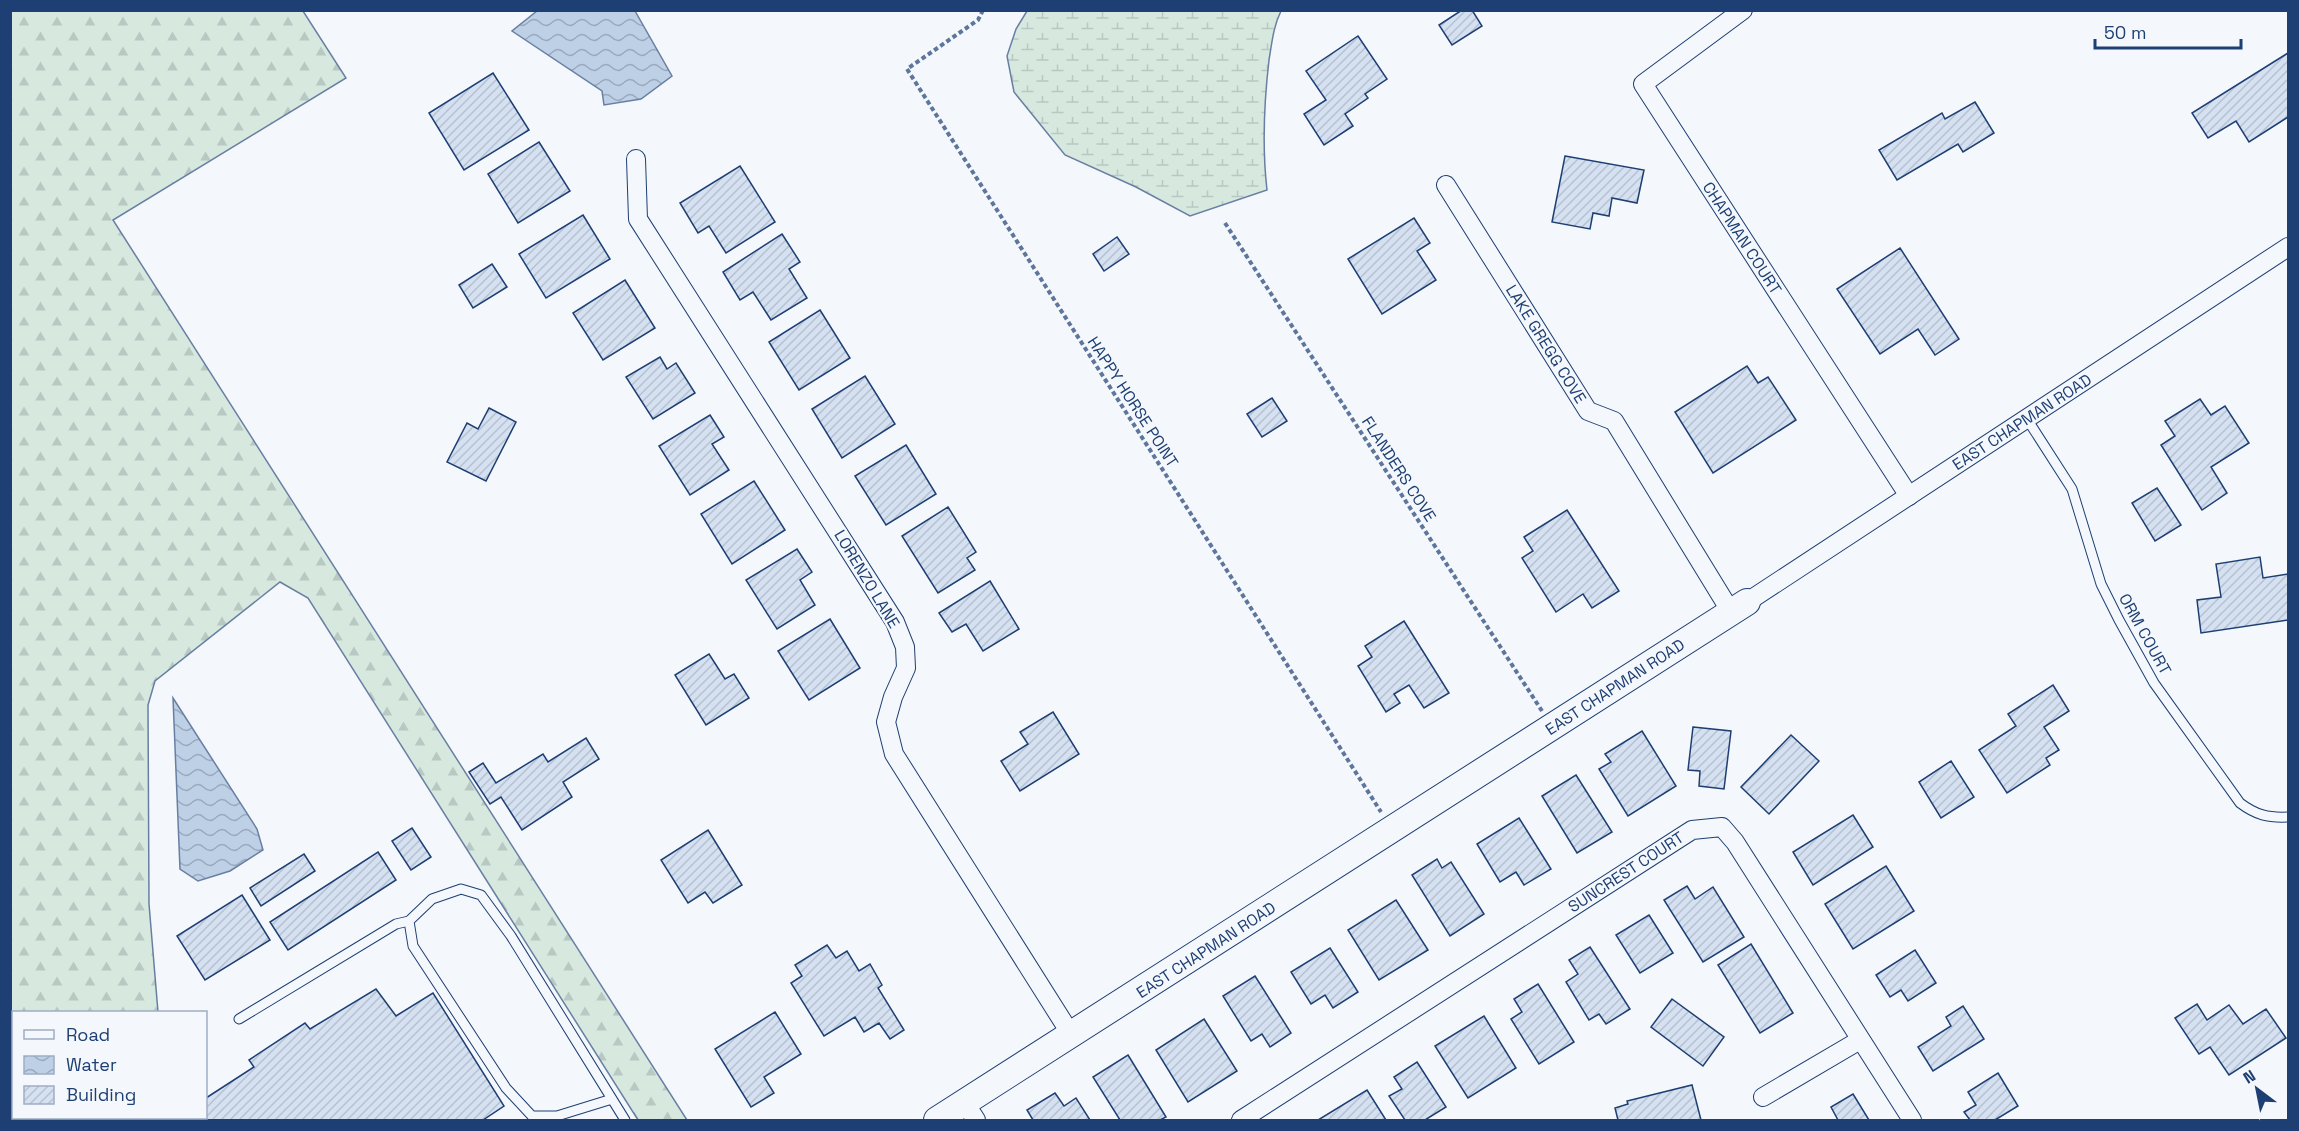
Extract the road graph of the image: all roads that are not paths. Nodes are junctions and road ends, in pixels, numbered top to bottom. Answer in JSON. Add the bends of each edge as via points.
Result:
{"nodes":[{"id":1,"x":1743,"y":10,"type":"edge"},
{"id":2,"x":636,"y":159,"type":"dead end"},
{"id":3,"x":1446,"y":185,"type":"dead end"},
{"id":4,"x":2289,"y":247,"type":"edge"},
{"id":5,"x":2027,"y":419,"type":"junction"},
{"id":6,"x":1909,"y":496,"type":"junction"},
{"id":7,"x":1739,"y":607,"type":"junction"},
{"id":8,"x":2289,"y":817,"type":"edge"},
{"id":9,"x":409,"y":921,"type":"junction"},
{"id":10,"x":239,"y":1019,"type":"dead end"},
{"id":11,"x":1072,"y":1035,"type":"junction"},
{"id":12,"x":1860,"y":1040,"type":"junction"},
{"id":13,"x":1763,"y":1097,"type":"dead end"},
{"id":14,"x":612,"y":1099,"type":"junction"},
{"id":15,"x":970,"y":1112,"type":"edge"},
{"id":16,"x":625,"y":1120,"type":"edge"},
{"id":17,"x":937,"y":1120,"type":"edge"},
{"id":18,"x":1241,"y":1120,"type":"edge"},
{"id":19,"x":1912,"y":1120,"type":"edge"}],
"edges":[{"from":1,"to":6,"type":"street","name":"CHAPMAN COURT","via":[[1643,84]]},
{"from":2,"to":11,"type":"street","name":"LORENZO LANE","via":[[638,219],[896,622],[905,647],[906,668],[886,722],[894,754]]},
{"from":3,"to":7,"type":"street","name":"LAKE GREGG COVE","via":[[1588,411],[1614,421]]},
{"from":4,"to":5,"type":"street","name":"EAST CHAPMAN ROAD"},
{"from":5,"to":6,"type":"street","name":"EAST CHAPMAN ROAD"},
{"from":5,"to":8,"type":"lane","name":"ORM COURT","via":[[2072,489],[2101,584],[2154,683],[2240,803],[2253,813],[2270,818]]},
{"from":6,"to":7,"type":"street","name":"EAST CHAPMAN ROAD"},
{"from":7,"to":11,"type":"street","name":"EAST CHAPMAN ROAD"},
{"from":9,"to":10,"type":"lane","via":[[396,924]]},
{"from":9,"to":14,"type":"lane","via":[[414,946],[506,1088],[532,1116],[557,1116]]},
{"from":9,"to":14,"type":"lane","via":[[432,899],[461,889],[481,895],[511,936]]},
{"from":11,"to":15,"type":"street","name":"EAST CHAPMAN ROAD"},
{"from":12,"to":13,"type":"street"},
{"from":12,"to":18,"type":"street","name":"SUNCREST COURT","via":[[1735,842],[1722,827],[1692,830]]},
{"from":12,"to":19,"type":"street","name":"SUNCREST COURT"},
{"from":14,"to":16,"type":"lane"},
{"from":15,"to":17,"type":"street","name":"EAST CHAPMAN ROAD"}]}
